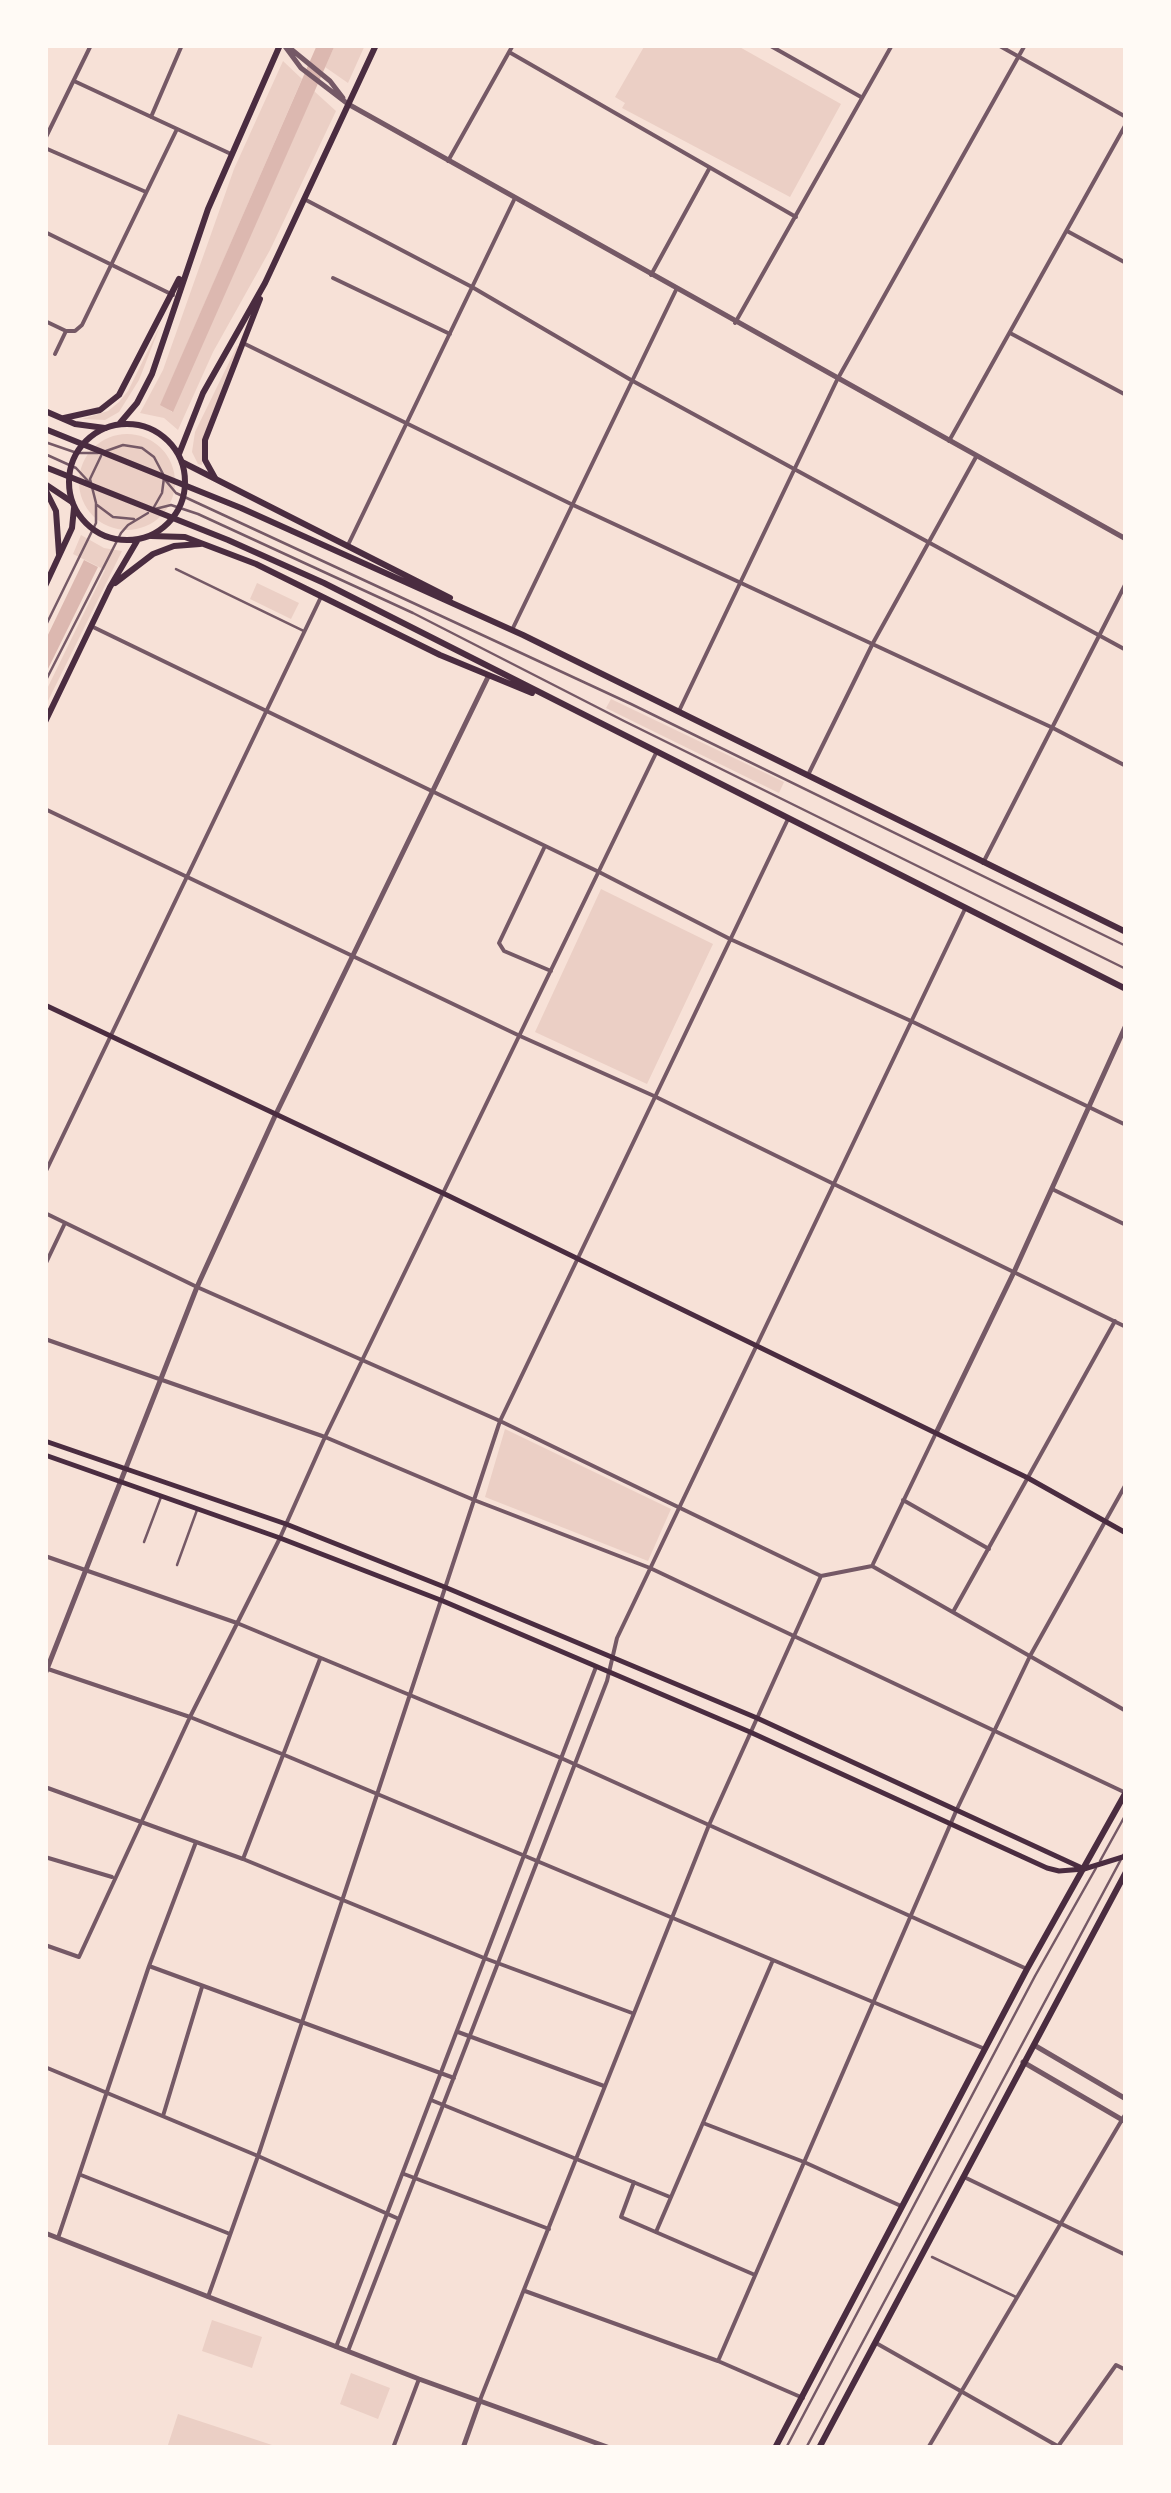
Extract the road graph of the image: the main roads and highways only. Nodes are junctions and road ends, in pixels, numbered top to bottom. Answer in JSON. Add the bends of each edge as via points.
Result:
{"nodes":[{"id":1,"x":283,"y":45,"type":"edge"},
{"id":2,"x":376,"y":45,"type":"edge"},
{"id":3,"x":265,"y":283,"type":"junction"},
{"id":4,"x":174,"y":296,"type":"junction"},
{"id":5,"x":45,"y":411,"type":"edge"},
{"id":6,"x":62,"y":418,"type":"junction"},
{"id":7,"x":120,"y":424,"type":"junction"},
{"id":8,"x":105,"y":428,"type":"junction"},
{"id":9,"x":45,"y":430,"type":"edge"},
{"id":10,"x":180,"y":458,"type":"junction"},
{"id":11,"x":45,"y":466,"type":"edge"},
{"id":12,"x":217,"y":480,"type":"junction"},
{"id":13,"x":45,"y":487,"type":"edge"},
{"id":14,"x":73,"y":504,"type":"junction"},
{"id":15,"x":151,"y":536,"type":"junction"},
{"id":16,"x":138,"y":540,"type":"junction"},
{"id":17,"x":204,"y":544,"type":"junction"},
{"id":18,"x":59,"y":556,"type":"junction"},
{"id":19,"x":45,"y":586,"type":"edge"},
{"id":20,"x":110,"y":587,"type":"junction"},
{"id":21,"x":481,"y":616,"type":"junction"},
{"id":22,"x":556,"y":702,"type":"junction"},
{"id":23,"x":45,"y":722,"type":"edge"},
{"id":24,"x":1126,"y":932,"type":"edge"},
{"id":25,"x":1126,"y":989,"type":"edge"},
{"id":26,"x":45,"y":1006,"type":"edge"},
{"id":27,"x":45,"y":1441,"type":"edge"},
{"id":28,"x":45,"y":1455,"type":"edge"},
{"id":29,"x":1126,"y":1532,"type":"edge"},
{"id":30,"x":890,"y":1779,"type":"junction"},
{"id":31,"x":883,"y":1793,"type":"junction"},
{"id":32,"x":1126,"y":1793,"type":"edge"},
{"id":33,"x":1125,"y":1854,"type":"edge"},
{"id":34,"x":1084,"y":1869,"type":"junction"},
{"id":35,"x":1126,"y":1872,"type":"edge"},
{"id":36,"x":774,"y":2448,"type":"edge"},
{"id":37,"x":819,"y":2448,"type":"edge"}],
"edges":[{"from":1,"to":4,"type":"main road"},
{"from":2,"to":3,"type":"main road"},
{"from":3,"to":10,"type":"main road","via":[[203,393]]},
{"from":3,"to":12,"type":"main road","via":[[205,440],[206,465]]},
{"from":4,"to":6,"type":"main road","via":[[115,400]]},
{"from":4,"to":7,"type":"main road","via":[[152,374]]},
{"from":5,"to":6,"type":"main road"},
{"from":6,"to":8,"type":"main road"},
{"from":7,"to":8,"type":"main road"},
{"from":7,"to":10,"type":"main road","via":[[154,430]]},
{"from":8,"to":14,"type":"main road","via":[[74,458]]},
{"from":9,"to":21,"type":"main road","via":[[215,497]]},
{"from":10,"to":12,"type":"main road"},
{"from":10,"to":15,"type":"main road","via":[[182,500],[174,518]]},
{"from":11,"to":22,"type":"main road","via":[[228,540]]},
{"from":12,"to":21,"type":"main road"},
{"from":13,"to":14,"type":"main road"},
{"from":13,"to":18,"type":"main road","via":[[56,511]]},
{"from":14,"to":16,"type":"main road","via":[[94,530]]},
{"from":14,"to":18,"type":"main road","via":[[72,528]]},
{"from":15,"to":16,"type":"main road"},
{"from":15,"to":17,"type":"main road","via":[[178,535]]},
{"from":16,"to":20,"type":"main road"},
{"from":17,"to":20,"type":"main road","via":[[153,554]]},
{"from":17,"to":22,"type":"main road","via":[[488,677]]},
{"from":18,"to":19,"type":"main road"},
{"from":20,"to":23,"type":"main road"},
{"from":21,"to":24,"type":"main road"},
{"from":22,"to":25,"type":"main road"},
{"from":26,"to":29,"type":"main road","via":[[758,1346]]},
{"from":27,"to":30,"type":"main road","via":[[447,1588]]},
{"from":28,"to":31,"type":"main road","via":[[443,1602]]},
{"from":30,"to":31,"type":"main road"},
{"from":30,"to":34,"type":"main road"},
{"from":31,"to":34,"type":"main road","via":[[1047,1868]]},
{"from":32,"to":34,"type":"main road"},
{"from":33,"to":34,"type":"main road"},
{"from":34,"to":36,"type":"main road"},
{"from":35,"to":37,"type":"main road"}]}
